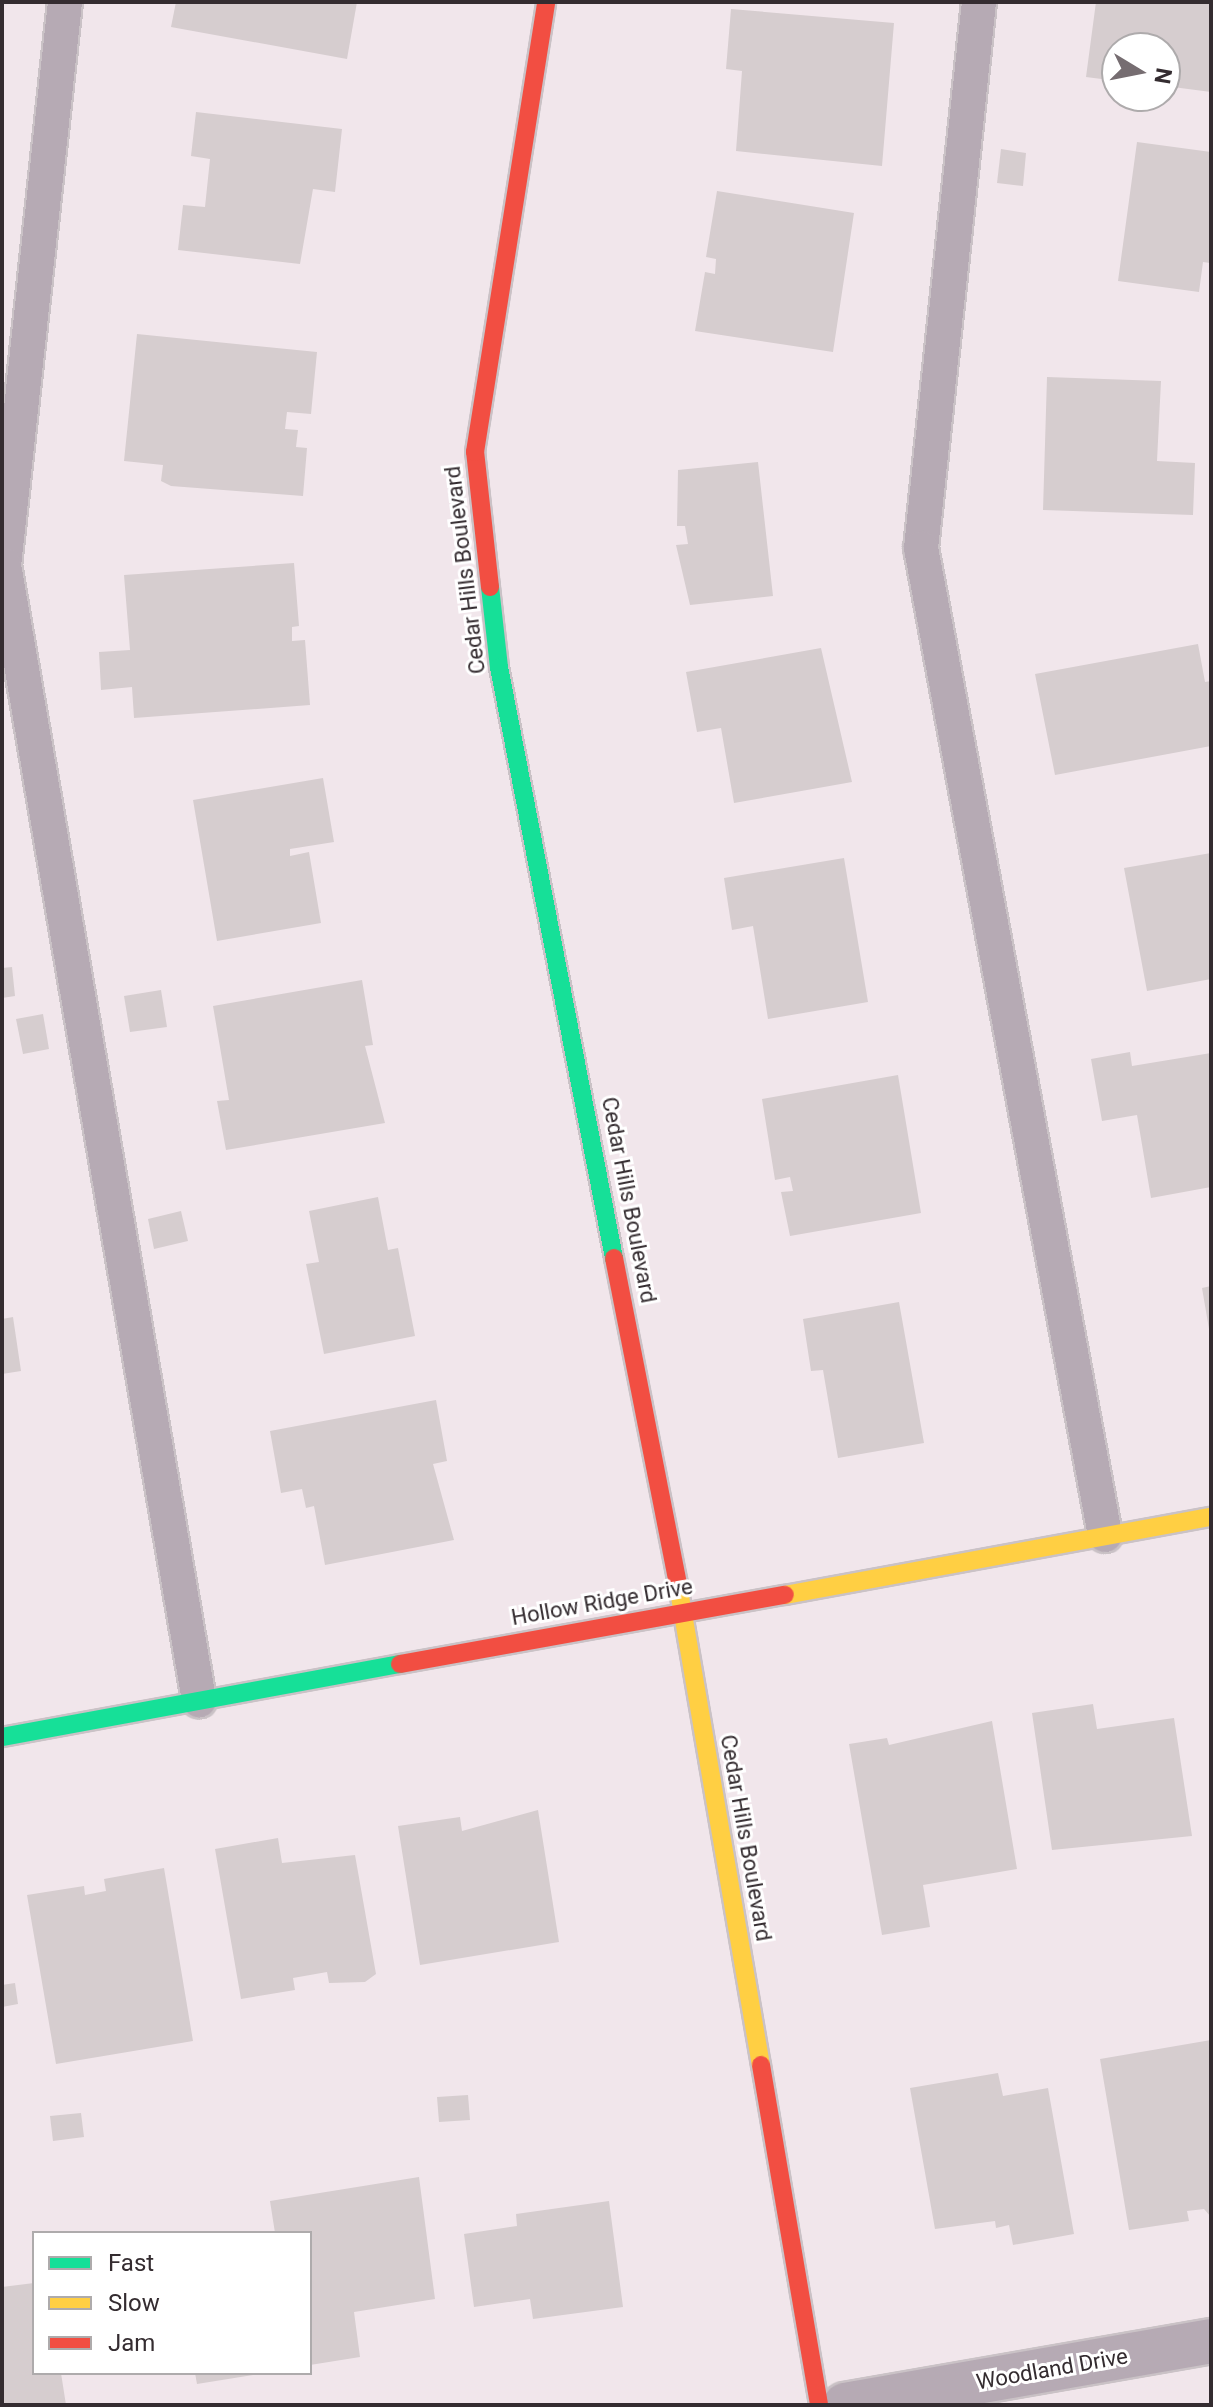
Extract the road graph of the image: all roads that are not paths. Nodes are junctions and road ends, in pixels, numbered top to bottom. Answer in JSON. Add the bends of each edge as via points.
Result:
{"nodes":[{"id":1,"x":65,"y":2,"type":"edge"},
{"id":2,"x":546,"y":2,"type":"edge"},
{"id":3,"x":979,"y":2,"type":"edge"},
{"id":4,"x":1211,"y":1517,"type":"edge"},
{"id":5,"x":1105,"y":1535,"type":"junction"},
{"id":6,"x":683,"y":1611,"type":"junction"},
{"id":7,"x":199,"y":1700,"type":"junction"},
{"id":8,"x":2,"y":1737,"type":"edge"},
{"id":9,"x":1211,"y":2341,"type":"edge"},
{"id":10,"x":819,"y":2405,"type":"edge"},
{"id":11,"x":845,"y":2405,"type":"edge"}],
"edges":[{"from":1,"to":7,"type":"lane","via":[[4,565]]},
{"from":2,"to":6,"type":"street","name":"Cedar Hills Boulevard","via":[[475,452],[499,667]]},
{"from":3,"to":5,"type":"lane","via":[[921,548]]},
{"from":4,"to":5,"type":"street","name":"Hollow Ridge Drive"},
{"from":5,"to":6,"type":"street","name":"Hollow Ridge Drive"},
{"from":6,"to":7,"type":"street","name":"Hollow Ridge Drive"},
{"from":6,"to":10,"type":"street","name":"Cedar Hills Boulevard"},
{"from":7,"to":8,"type":"street","name":"Hollow Ridge Drive"},
{"from":9,"to":11,"type":"street","name":"Woodland Drive"}]}
